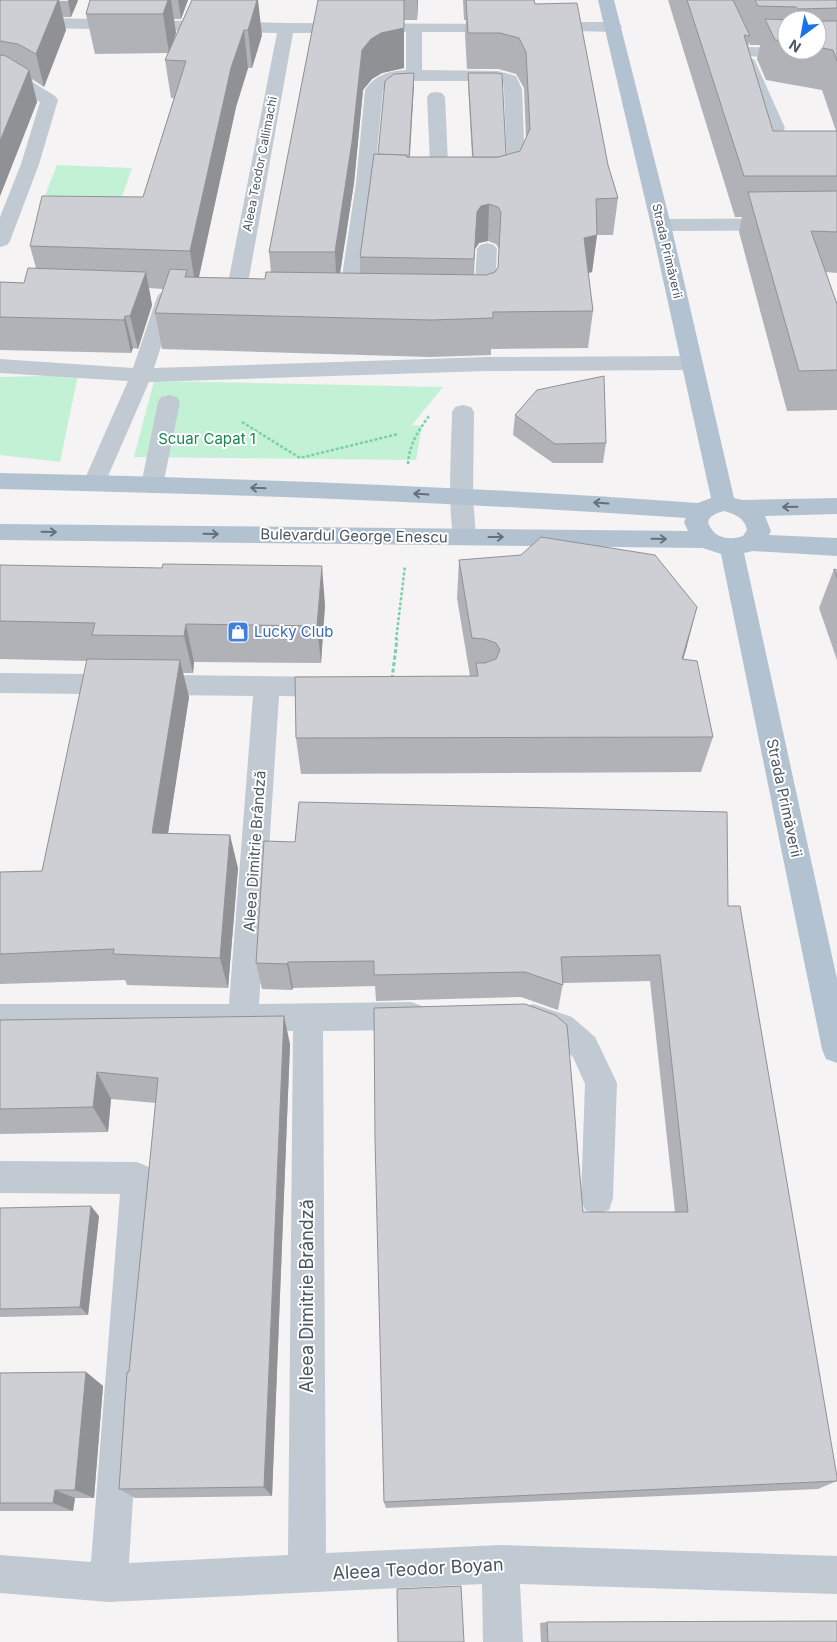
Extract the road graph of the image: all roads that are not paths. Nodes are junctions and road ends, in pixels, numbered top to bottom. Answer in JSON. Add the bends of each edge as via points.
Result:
{"nodes":[{"id":1,"x":606,"y":0,"type":"edge"},
{"id":2,"x":722,"y":0,"type":"edge"},
{"id":3,"x":233,"y":9,"type":"edge"},
{"id":4,"x":0,"y":22,"type":"edge"},
{"id":5,"x":229,"y":27,"type":"junction"},
{"id":6,"x":614,"y":27,"type":"junction"},
{"id":7,"x":286,"y":28,"type":"junction"},
{"id":8,"x":414,"y":28,"type":"junction"},
{"id":9,"x":743,"y":52,"type":"junction"},
{"id":10,"x":837,"y":54,"type":"edge"},
{"id":11,"x":414,"y":75,"type":"junction"},
{"id":12,"x":0,"y":79,"type":"edge"},
{"id":13,"x":436,"y":97,"type":"dead end"},
{"id":14,"x":776,"y":128,"type":"dead end"},
{"id":15,"x":365,"y":183,"type":"junction"},
{"id":16,"x":384,"y":184,"type":"edge"},
{"id":17,"x":421,"y":184,"type":"edge"},
{"id":18,"x":440,"y":185,"type":"junction"},
{"id":19,"x":459,"y":185,"type":"edge"},
{"id":20,"x":487,"y":186,"type":"edge"},
{"id":21,"x":837,"y":224,"type":"edge"},
{"id":22,"x":661,"y":225,"type":"junction"},
{"id":23,"x":0,"y":241,"type":"edge"},
{"id":24,"x":487,"y":249,"type":"dead end"},
{"id":25,"x":349,"y":303,"type":"edge"},
{"id":26,"x":455,"y":304,"type":"edge"},
{"id":27,"x":691,"y":363,"type":"junction"},
{"id":28,"x":0,"y":366,"type":"edge"},
{"id":29,"x":141,"y":375,"type":"junction"},
{"id":30,"x":169,"y":402,"type":"dead end"},
{"id":31,"x":463,"y":412,"type":"dead end"},
{"id":32,"x":0,"y":481,"type":"edge"},
{"id":33,"x":94,"y":483,"type":"junction"},
{"id":34,"x":152,"y":485,"type":"junction"},
{"id":35,"x":462,"y":497,"type":"junction"},
{"id":36,"x":733,"y":505,"type":"junction"},
{"id":37,"x":837,"y":506,"type":"edge"},
{"id":38,"x":702,"y":511,"type":"junction"},
{"id":39,"x":0,"y":532,"type":"edge"},
{"id":40,"x":464,"y":537,"type":"junction"},
{"id":41,"x":730,"y":543,"type":"junction"},
{"id":42,"x":837,"y":547,"type":"edge"},
{"id":43,"x":0,"y":683,"type":"edge"},
{"id":44,"x":268,"y":686,"type":"junction"},
{"id":45,"x":391,"y":687,"type":"edge"},
{"id":46,"x":511,"y":1014,"type":"edge"},
{"id":47,"x":243,"y":1016,"type":"junction"},
{"id":48,"x":434,"y":1016,"type":"edge"},
{"id":49,"x":0,"y":1018,"type":"edge"},
{"id":50,"x":308,"y":1018,"type":"junction"},
{"id":51,"x":837,"y":1050,"type":"edge"},
{"id":52,"x":0,"y":1177,"type":"edge"},
{"id":53,"x":597,"y":1198,"type":"dead end"},
{"id":54,"x":500,"y":1564,"type":"junction"},
{"id":55,"x":0,"y":1574,"type":"edge"},
{"id":56,"x":307,"y":1574,"type":"junction"},
{"id":57,"x":837,"y":1575,"type":"edge"},
{"id":58,"x":109,"y":1583,"type":"junction"},
{"id":59,"x":503,"y":1642,"type":"edge"}],
"edges":[{"from":1,"to":6,"type":"main road","name":"Strada Primăverii"},
{"from":2,"to":9,"type":"street","via":[[723,11]]},
{"from":3,"to":5,"type":"street"},
{"from":4,"to":5,"type":"street"},
{"from":5,"to":7,"type":"street"},
{"from":6,"to":8,"type":"street"},
{"from":6,"to":22,"type":"main road","name":"Strada Primăverii"},
{"from":7,"to":8,"type":"street"},
{"from":7,"to":29,"type":"street","name":"Aleea Teodor Callimachi","via":[[244,300],[157,297]]},
{"from":8,"to":11,"type":"street"},
{"from":9,"to":10,"type":"street"},
{"from":9,"to":14,"type":"street"},
{"from":11,"to":15,"type":"street","via":[[390,77],[380,81],[374,90]]},
{"from":11,"to":20,"type":"street","via":[[498,76],[510,80],[516,166],[510,182]]},
{"from":12,"to":23,"type":"street","via":[[20,82],[49,100],[30,164]]},
{"from":13,"to":18,"type":"street"},
{"from":15,"to":16,"type":"street"},
{"from":15,"to":25,"type":"street"},
{"from":17,"to":18,"type":"street"},
{"from":18,"to":19,"type":"street"},
{"from":21,"to":22,"type":"street"},
{"from":22,"to":27,"type":"main road","name":"Strada Primăverii"},
{"from":24,"to":26,"type":"street","via":[[484,304]]},
{"from":27,"to":29,"type":"street","via":[[487,364]]},
{"from":27,"to":36,"type":"main road","name":"Strada Primăverii"},
{"from":28,"to":29,"type":"street"},
{"from":29,"to":33,"type":"street","name":"Aleea Teodor Callimachi"},
{"from":30,"to":34,"type":"street"},
{"from":31,"to":35,"type":"street"},
{"from":32,"to":33,"type":"main road"},
{"from":33,"to":34,"type":"main road"},
{"from":35,"to":34,"type":"main road","one_way":true},
{"from":38,"to":35,"type":"main road","one_way":true},
{"from":35,"to":40,"type":"street"},
{"from":37,"to":36,"type":"main road","one_way":true},
{"from":36,"to":38,"type":"main road"},
{"from":36,"to":41,"type":"main road","via":[[750,512],[759,531]]},
{"from":38,"to":41,"type":"main road","via":[[697,528]]},
{"from":39,"to":40,"type":"main road","name":"Bulevardul George Enescu","one_way":true},
{"from":40,"to":41,"type":"main road","name":"Bulevardul George Enescu","one_way":true},
{"from":41,"to":42,"type":"main road","name":"Bulevardul George Enescu"},
{"from":41,"to":51,"type":"main road","name":"Strada Primăverii"},
{"from":43,"to":44,"type":"street"},
{"from":44,"to":45,"type":"street"},
{"from":44,"to":47,"type":"street","name":"Aleea Dimitrie Brândză"},
{"from":46,"to":53,"type":"street","via":[[521,1014],[561,1027],[584,1047],[601,1083]]},
{"from":47,"to":49,"type":"street"},
{"from":47,"to":50,"type":"street"},
{"from":48,"to":50,"type":"street"},
{"from":50,"to":56,"type":"street","name":"Aleea Dimitrie Brândză"},
{"from":52,"to":58,"type":"street","via":[[137,1178]]},
{"from":54,"to":56,"type":"street","name":"Aleea Teodor Boyan"},
{"from":54,"to":57,"type":"street","name":"Aleea Teodor Boyan"},
{"from":54,"to":59,"type":"street"},
{"from":55,"to":58,"type":"street","name":"Aleea Teodor Boyan"},
{"from":56,"to":58,"type":"street","name":"Aleea Teodor Boyan"}]}
